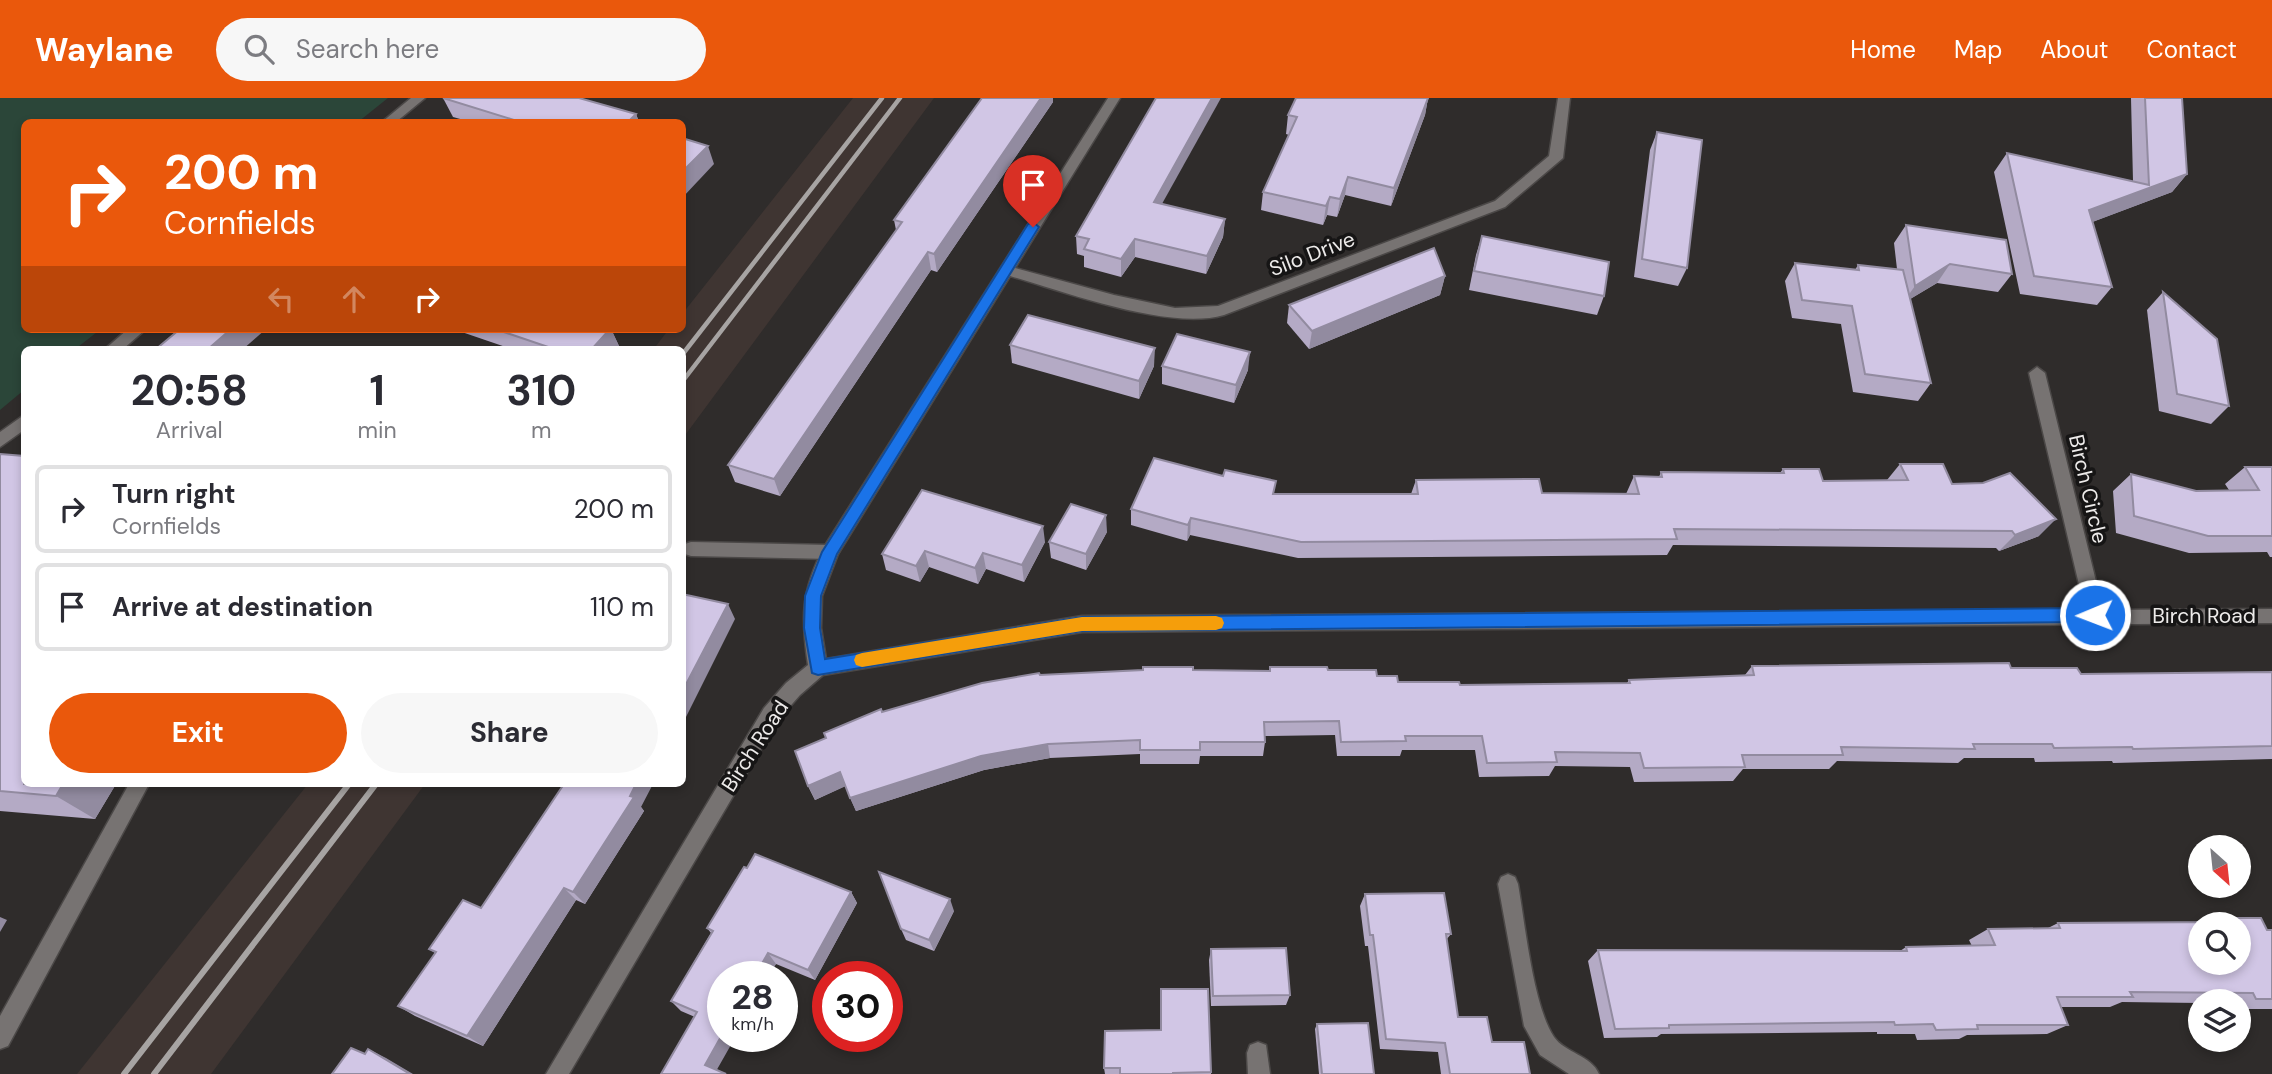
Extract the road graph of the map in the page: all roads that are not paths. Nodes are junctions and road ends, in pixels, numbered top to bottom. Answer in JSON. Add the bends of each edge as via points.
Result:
{"nodes":[{"id":1,"x":419,"y":98,"type":"edge"},
{"id":2,"x":1114,"y":98,"type":"edge"},
{"id":3,"x":1564,"y":98,"type":"edge"},
{"id":4,"x":392,"y":119,"type":"edge"},
{"id":5,"x":1006,"y":270,"type":"junction"},
{"id":6,"x":133,"y":333,"type":"edge"},
{"id":7,"x":117,"y":346,"type":"edge"},
{"id":8,"x":2037,"y":373,"type":"dead end"},
{"id":9,"x":21,"y":424,"type":"edge"},
{"id":10,"x":0,"y":441,"type":"edge"},
{"id":11,"x":691,"y":549,"type":"dead end"},
{"id":12,"x":830,"y":552,"type":"junction"},
{"id":13,"x":2095,"y":615,"type":"junction"},
{"id":14,"x":2272,"y":616,"type":"edge"},
{"id":15,"x":818,"y":668,"type":"junction"},
{"id":16,"x":137,"y":787,"type":"edge"},
{"id":17,"x":1508,"y":884,"type":"dead end"},
{"id":18,"x":0,"y":1038,"type":"edge"},
{"id":19,"x":557,"y":1074,"type":"edge"},
{"id":20,"x":1588,"y":1074,"type":"edge"}],
"edges":[{"from":1,"to":4,"type":"street"},
{"from":2,"to":5,"type":"street"},
{"from":3,"to":5,"type":"street","name":"Silo Drive","via":[[1556,158],[1500,204],[1219,311],[1175,313]]},
{"from":5,"to":12,"type":"street"},
{"from":6,"to":7,"type":"street"},
{"from":8,"to":13,"type":"street","name":"Birch Circle"},
{"from":9,"to":10,"type":"street"},
{"from":11,"to":12,"type":"street"},
{"from":12,"to":15,"type":"street","via":[[813,596]]},
{"from":13,"to":14,"type":"street","name":"Birch Road"},
{"from":13,"to":15,"type":"street","name":"Birch Road","via":[[1082,624]]},
{"from":15,"to":19,"type":"street","name":"Birch Road","via":[[771,714]]},
{"from":16,"to":18,"type":"street"},
{"from":17,"to":20,"type":"street","via":[[1531,1018],[1548,1047]]}]}
